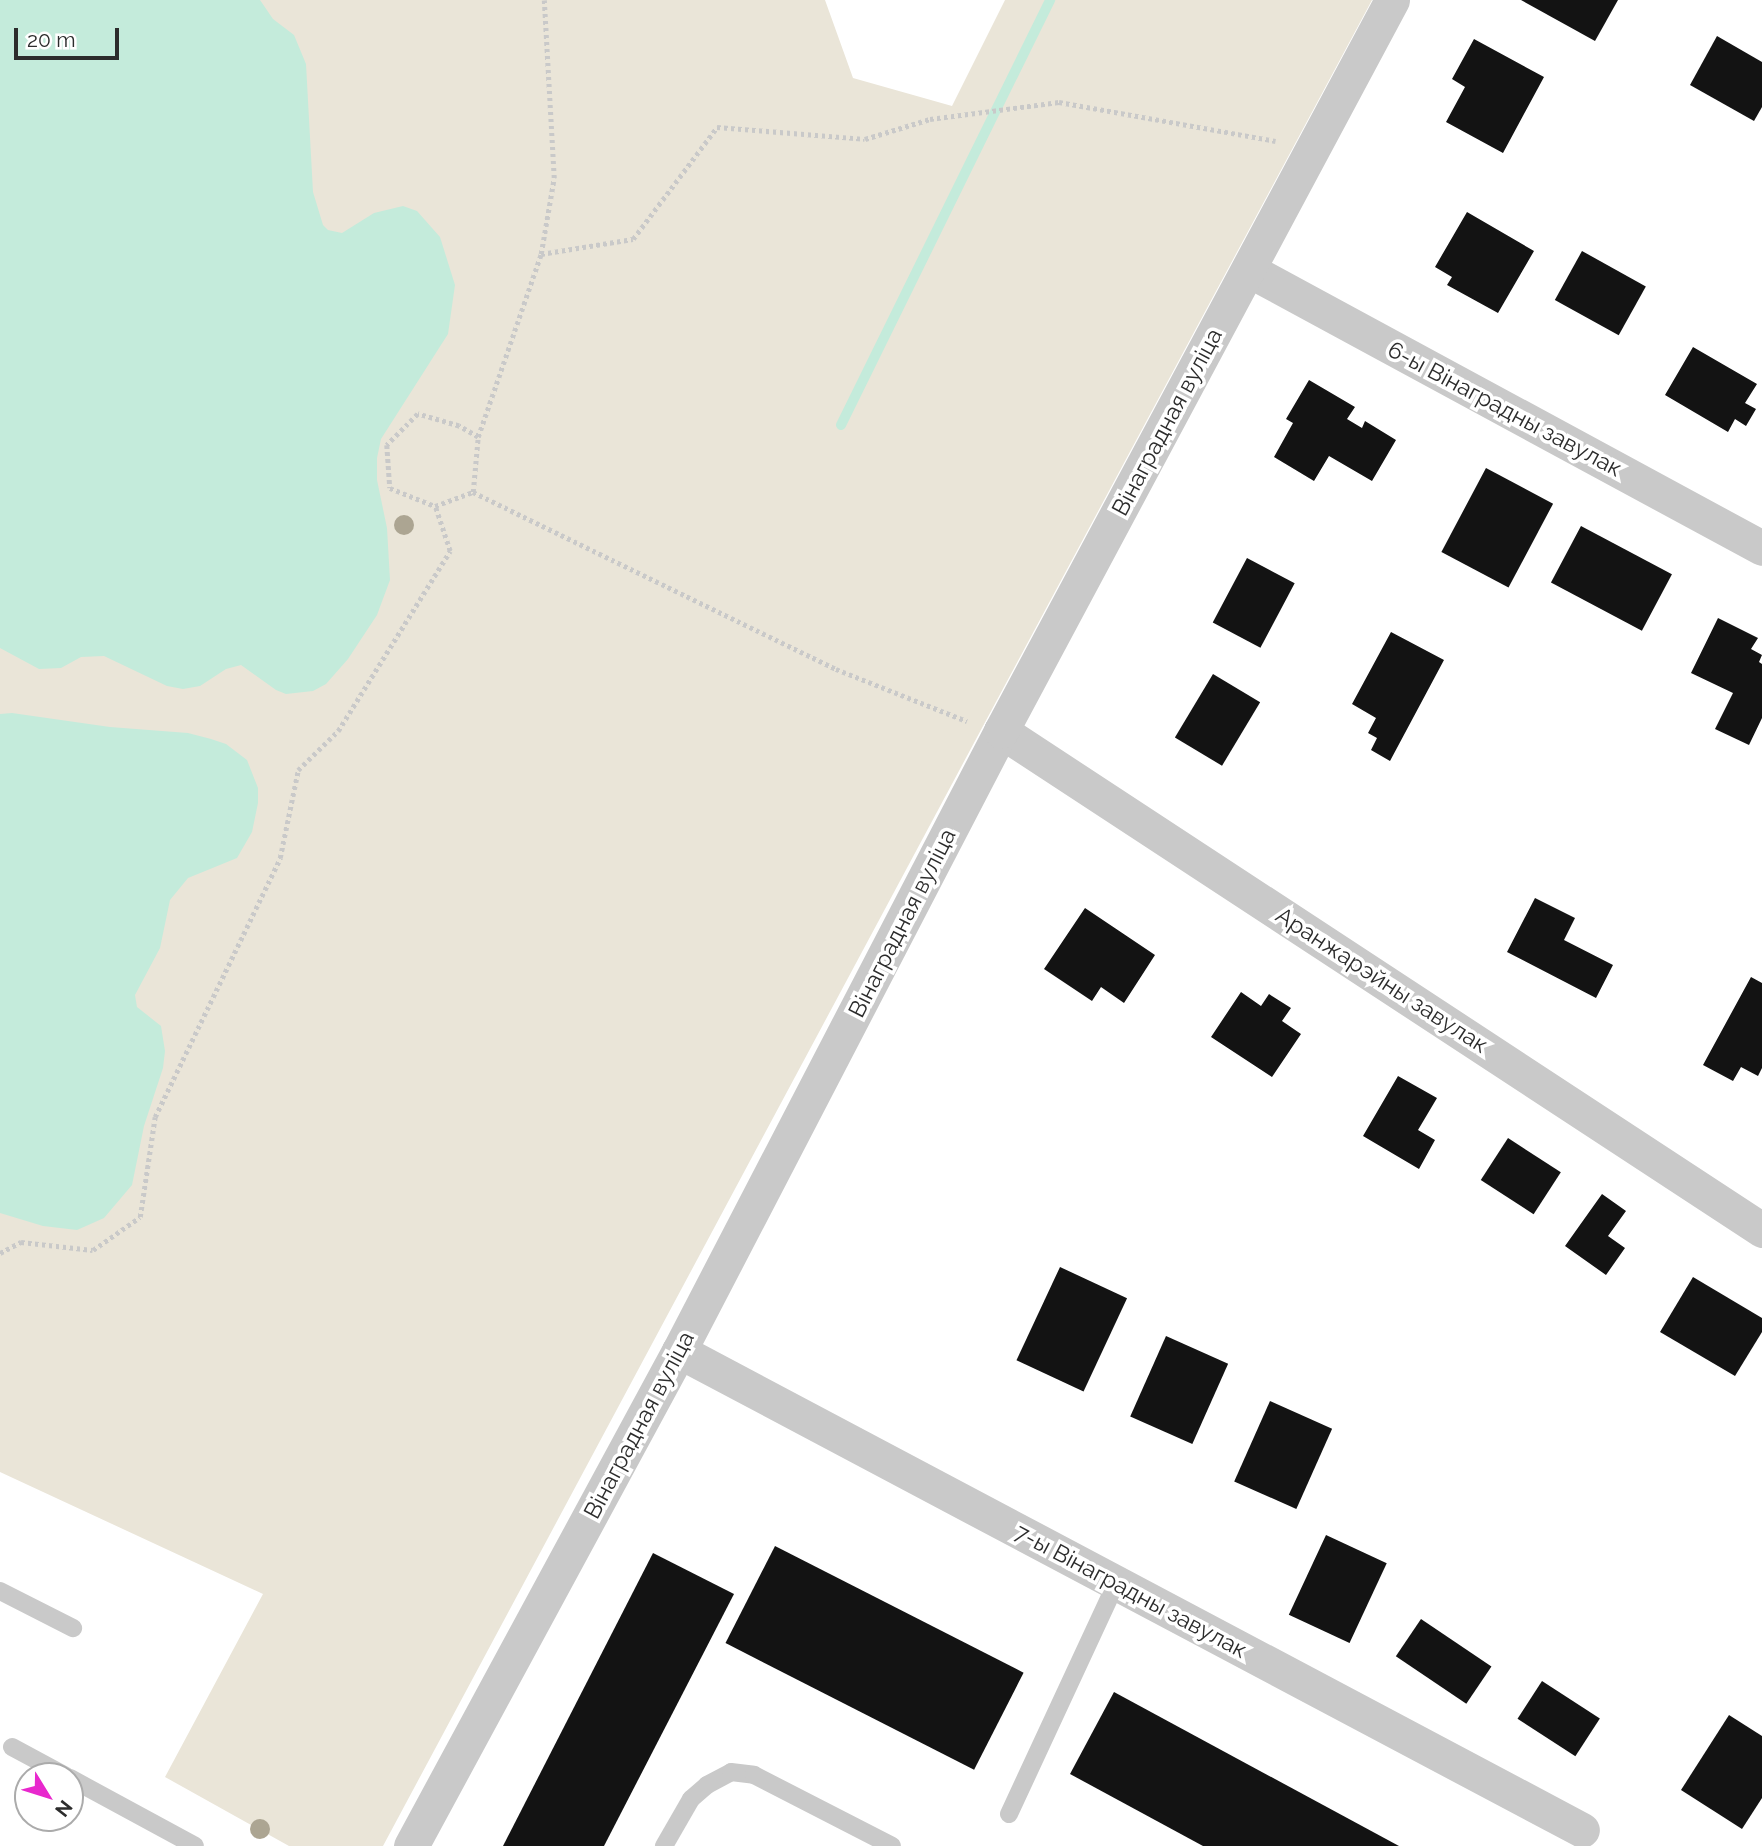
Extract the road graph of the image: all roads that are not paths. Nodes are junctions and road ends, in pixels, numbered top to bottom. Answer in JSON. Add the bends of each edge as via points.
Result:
{"nodes":[{"id":1,"x":1392,"y":0,"type":"edge"},
{"id":2,"x":1249,"y":270,"type":"junction"},
{"id":3,"x":1762,"y":548,"type":"edge"},
{"id":4,"x":1002,"y":731,"type":"junction"},
{"id":5,"x":1760,"y":1222,"type":"edge"},
{"id":6,"x":679,"y":1351,"type":"junction"},
{"id":7,"x":1116,"y":1583,"type":"junction"},
{"id":8,"x":0,"y":1591,"type":"edge"},
{"id":9,"x":73,"y":1628,"type":"dead end"},
{"id":10,"x":12,"y":1747,"type":"dead end"},
{"id":11,"x":40,"y":1762,"type":"edge"},
{"id":12,"x":84,"y":1786,"type":"edge"},
{"id":13,"x":1009,"y":1814,"type":"dead end"},
{"id":14,"x":1582,"y":1830,"type":"dead end"},
{"id":15,"x":883,"y":1844,"type":"edge"},
{"id":16,"x":195,"y":1846,"type":"edge"},
{"id":17,"x":411,"y":1846,"type":"edge"},
{"id":18,"x":664,"y":1846,"type":"edge"}],
"edges":[{"from":1,"to":2,"type":"street","name":"Вінаградная вуліца"},
{"from":2,"to":3,"type":"street","name":"6-ы Вінаградны завулак"},
{"from":2,"to":4,"type":"street","name":"Вінаградная вуліца"},
{"from":4,"to":5,"type":"street","name":"Аранжарэйны завулак"},
{"from":4,"to":6,"type":"street","name":"Вінаградная вуліца"},
{"from":6,"to":7,"type":"street","name":"7-ы Вінаградны завулак"},
{"from":6,"to":17,"type":"street","name":"Вінаградная вуліца"},
{"from":7,"to":13,"type":"lane"},
{"from":7,"to":14,"type":"street","name":"7-ы Вінаградны завулак"},
{"from":8,"to":9,"type":"lane"},
{"from":10,"to":11,"type":"lane"},
{"from":12,"to":16,"type":"lane"},
{"from":15,"to":18,"type":"lane","via":[[754,1775],[731,1772],[691,1799]]}]}
